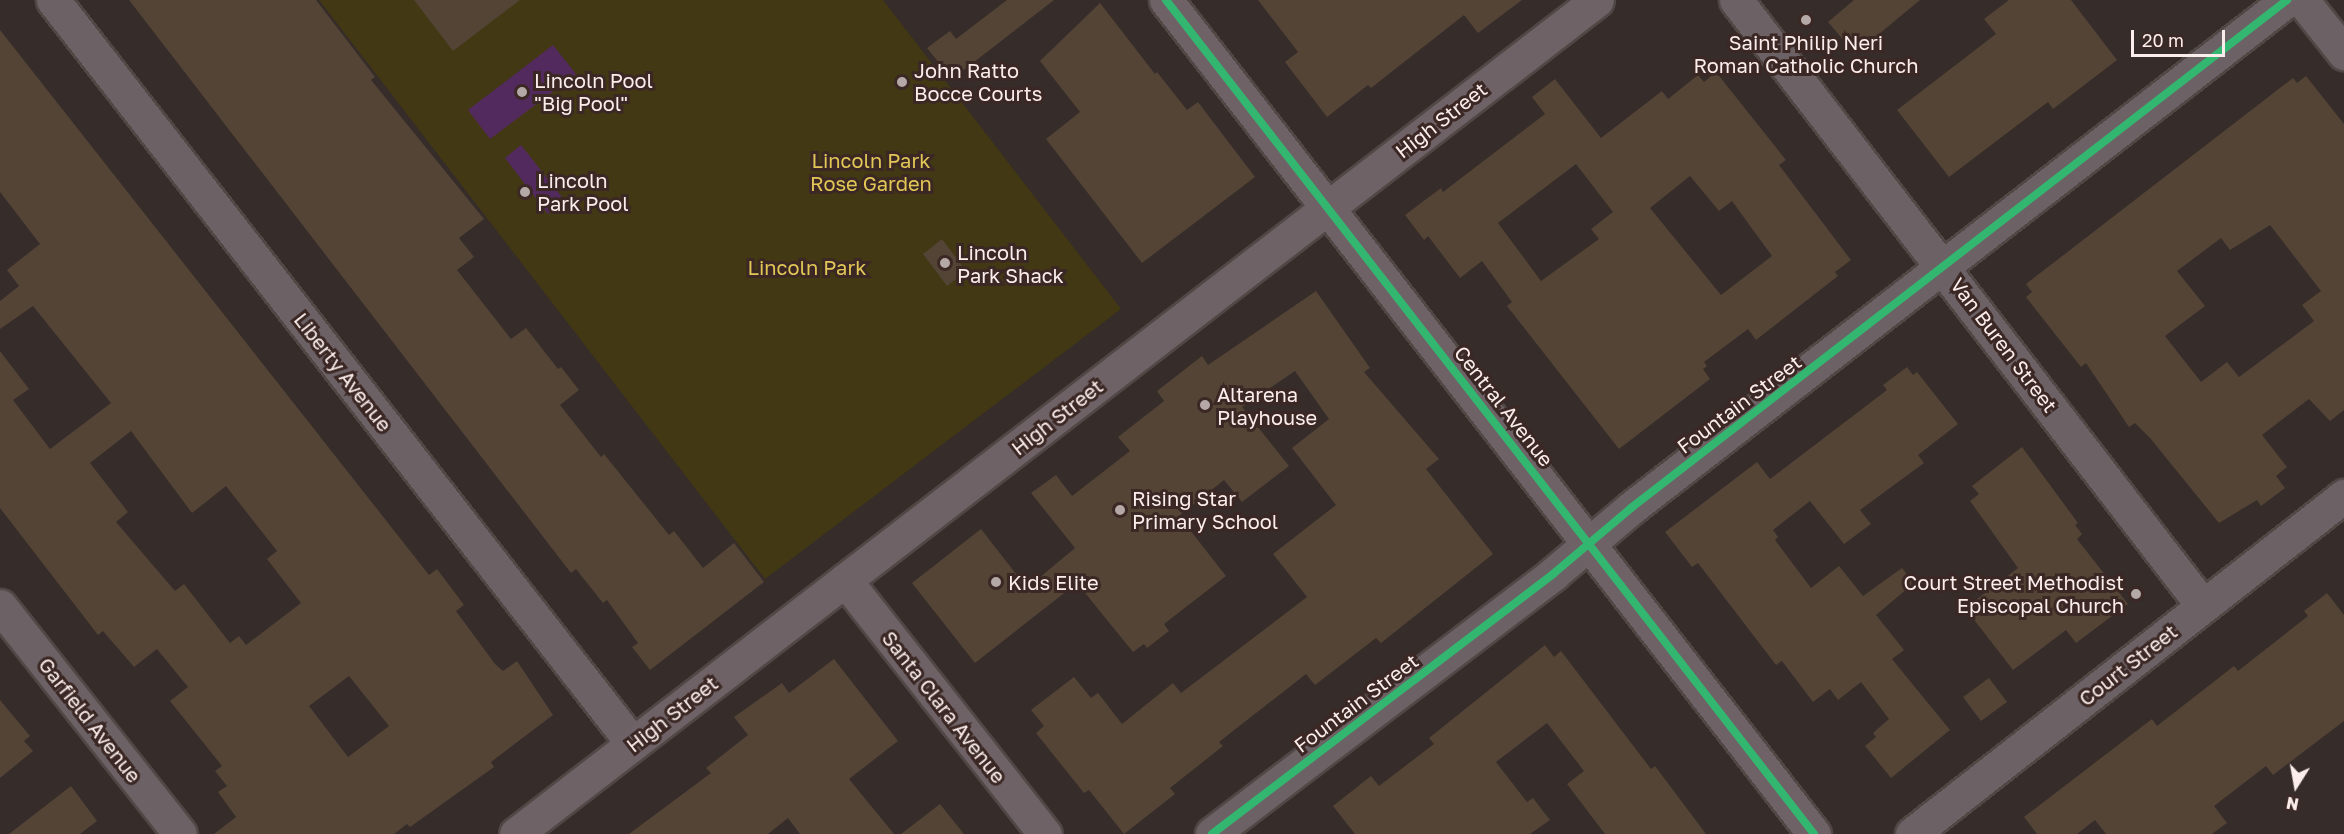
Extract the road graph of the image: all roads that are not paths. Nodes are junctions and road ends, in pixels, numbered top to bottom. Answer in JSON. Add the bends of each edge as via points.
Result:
{"nodes":[{"id":1,"x":53,"y":0,"type":"edge"},
{"id":2,"x":1166,"y":0,"type":"edge"},
{"id":3,"x":1596,"y":0,"type":"edge"},
{"id":4,"x":1736,"y":0,"type":"edge"},
{"id":5,"x":2287,"y":0,"type":"edge"},
{"id":6,"x":2302,"y":0,"type":"edge"},
{"id":7,"x":2344,"y":53,"type":"edge"},
{"id":8,"x":1327,"y":208,"type":"junction"},
{"id":9,"x":1944,"y":268,"type":"junction"},
{"id":10,"x":2344,"y":496,"type":"edge"},
{"id":11,"x":1589,"y":542,"type":"junction"},
{"id":12,"x":845,"y":580,"type":"junction"},
{"id":13,"x":0,"y":606,"type":"edge"},
{"id":14,"x":2204,"y":606,"type":"junction"},
{"id":15,"x":633,"y":744,"type":"junction"},
{"id":16,"x":180,"y":834,"type":"edge"},
{"id":17,"x":516,"y":834,"type":"edge"},
{"id":18,"x":1045,"y":834,"type":"edge"},
{"id":19,"x":1212,"y":834,"type":"edge"},
{"id":20,"x":1814,"y":834,"type":"edge"},
{"id":21,"x":1912,"y":834,"type":"edge"}],
"edges":[{"from":1,"to":15,"type":"street","name":"Liberty Avenue"},
{"from":2,"to":8,"type":"street","name":"Central Avenue"},
{"from":3,"to":8,"type":"street","name":"High Street"},
{"from":4,"to":9,"type":"street","name":"Van Buren Street"},
{"from":5,"to":9,"type":"street","name":"Fountain Street"},
{"from":6,"to":7,"type":"street"},
{"from":8,"to":11,"type":"street","name":"Central Avenue"},
{"from":8,"to":12,"type":"street","name":"High Street"},
{"from":9,"to":11,"type":"street","name":"Fountain Street"},
{"from":9,"to":14,"type":"street","name":"Van Buren Street"},
{"from":10,"to":14,"type":"street","name":"Court Street"},
{"from":11,"to":19,"type":"street","name":"Fountain Street"},
{"from":11,"to":20,"type":"street","name":"Central Avenue"},
{"from":12,"to":15,"type":"street","name":"High Street"},
{"from":12,"to":18,"type":"street","name":"Santa Clara Avenue"},
{"from":13,"to":16,"type":"street","name":"Garfield Avenue"},
{"from":14,"to":21,"type":"street","name":"Court Street"},
{"from":15,"to":17,"type":"street","name":"High Street"}]}
